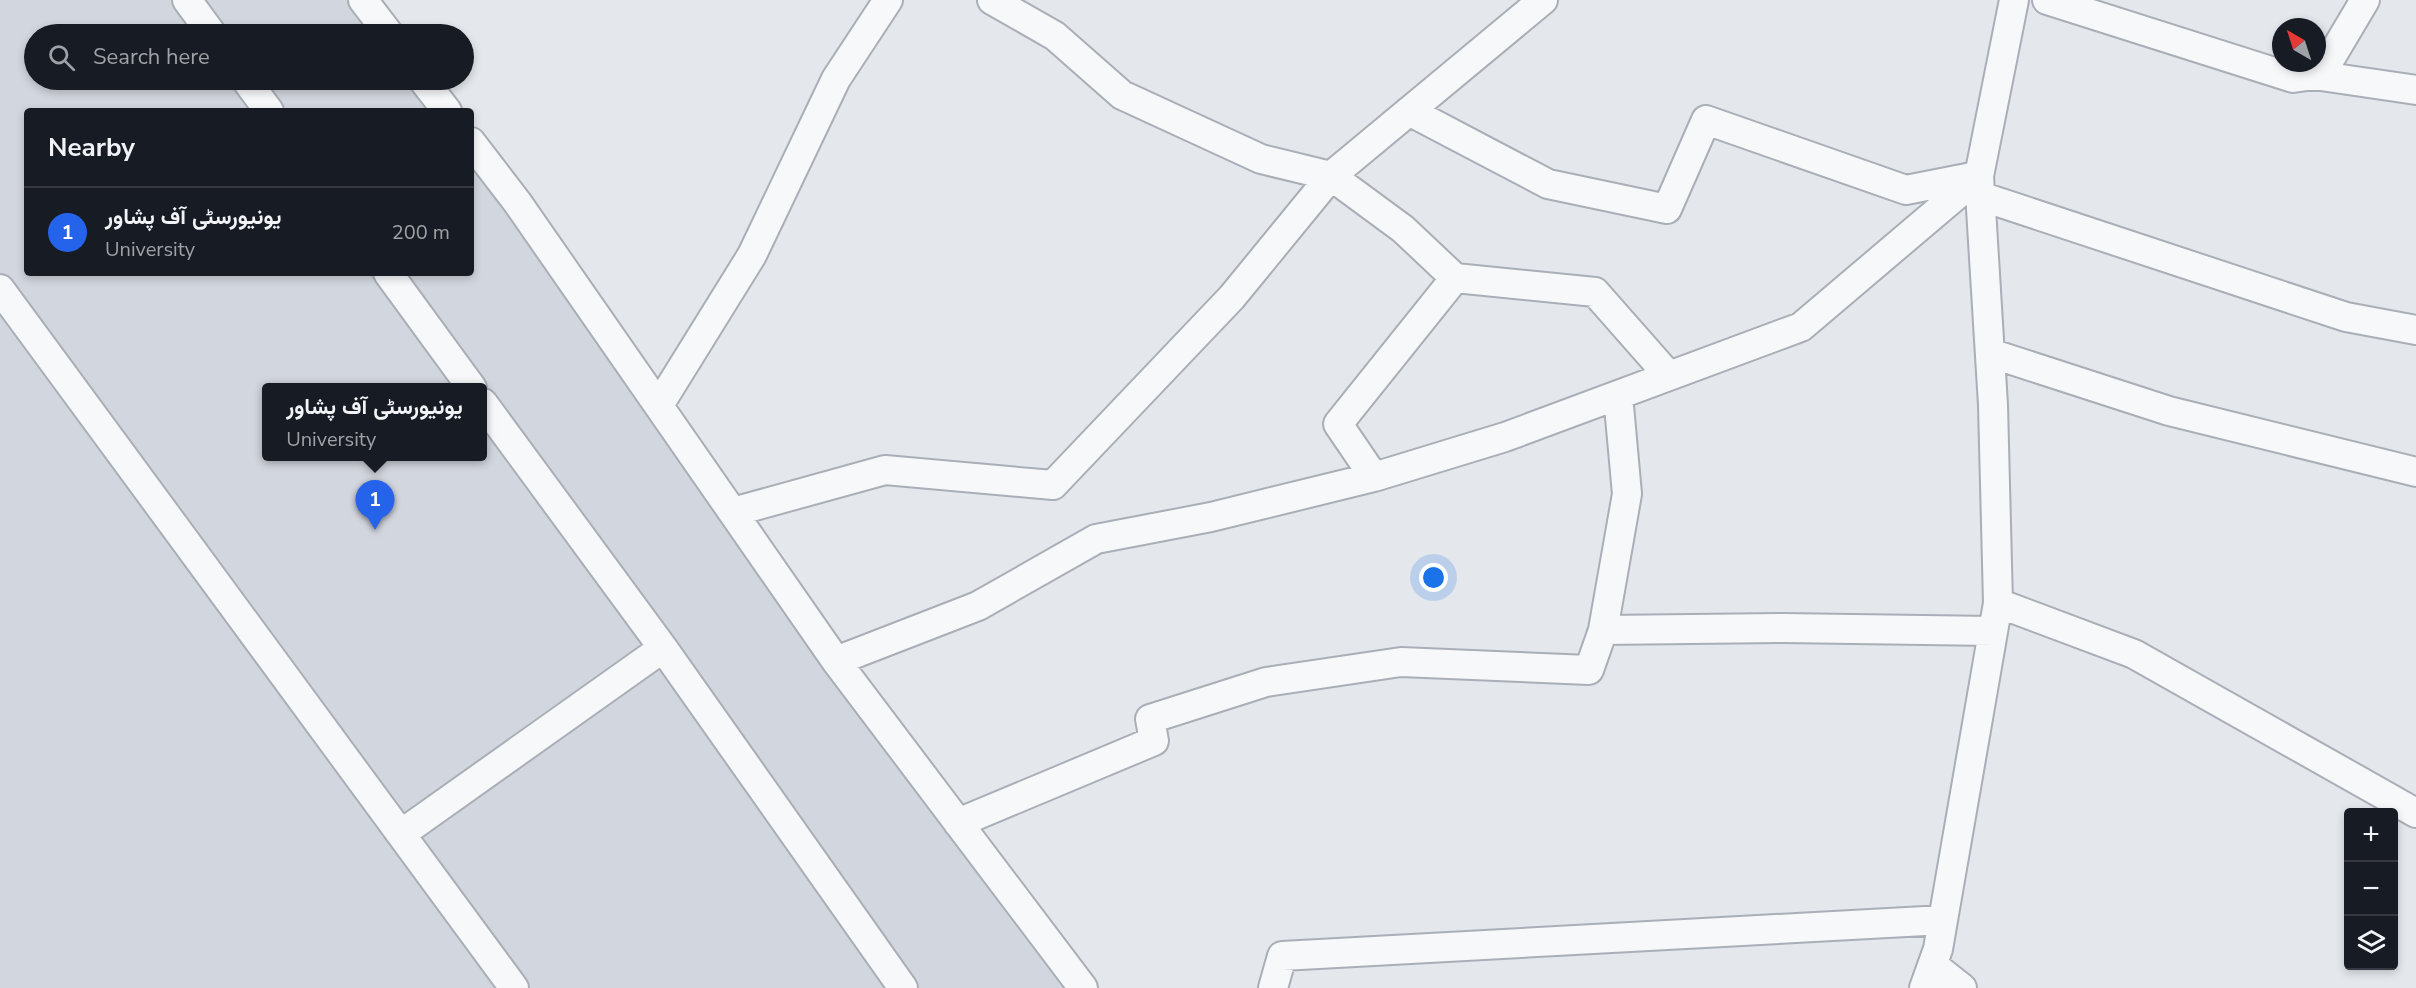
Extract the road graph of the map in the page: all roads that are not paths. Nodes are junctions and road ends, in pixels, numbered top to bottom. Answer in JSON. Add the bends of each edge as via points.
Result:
{"nodes":[{"id":1,"x":187,"y":0,"type":"edge"},
{"id":2,"x":363,"y":0,"type":"edge"},
{"id":3,"x":888,"y":0,"type":"edge"},
{"id":4,"x":992,"y":0,"type":"edge"},
{"id":5,"x":1543,"y":0,"type":"edge"},
{"id":6,"x":2014,"y":0,"type":"edge"},
{"id":7,"x":2047,"y":0,"type":"edge"},
{"id":8,"x":2365,"y":0,"type":"edge"},
{"id":9,"x":205,"y":24,"type":"edge"},
{"id":10,"x":381,"y":24,"type":"edge"},
{"id":11,"x":2314,"y":75,"type":"junction"},
{"id":12,"x":253,"y":90,"type":"edge"},
{"id":13,"x":431,"y":90,"type":"edge"},
{"id":14,"x":2416,"y":90,"type":"edge"},
{"id":15,"x":267,"y":108,"type":"edge"},
{"id":16,"x":445,"y":108,"type":"edge"},
{"id":17,"x":1409,"y":111,"type":"junction"},
{"id":18,"x":474,"y":146,"type":"edge"},
{"id":19,"x":1331,"y":176,"type":"junction"},
{"id":20,"x":1980,"y":186,"type":"junction"},
{"id":21,"x":390,"y":276,"type":"edge"},
{"id":22,"x":1455,"y":278,"type":"junction"},
{"id":23,"x":0,"y":291,"type":"edge"},
{"id":24,"x":2416,"y":330,"type":"edge"},
{"id":25,"x":1990,"y":353,"type":"junction"},
{"id":26,"x":1670,"y":376,"type":"junction"},
{"id":27,"x":469,"y":383,"type":"edge"},
{"id":28,"x":1618,"y":395,"type":"junction"},
{"id":29,"x":659,"y":405,"type":"junction"},
{"id":30,"x":487,"y":408,"type":"edge"},
{"id":31,"x":2416,"y":472,"type":"edge"},
{"id":32,"x":1374,"y":477,"type":"junction"},
{"id":33,"x":733,"y":512,"type":"junction"},
{"id":34,"x":1998,"y":603,"type":"junction"},
{"id":35,"x":1603,"y":630,"type":"junction"},
{"id":36,"x":1994,"y":631,"type":"junction"},
{"id":37,"x":663,"y":648,"type":"junction"},
{"id":38,"x":836,"y":661,"type":"junction"},
{"id":39,"x":2416,"y":813,"type":"edge"},
{"id":40,"x":958,"y":823,"type":"junction"},
{"id":41,"x":401,"y":834,"type":"junction"},
{"id":42,"x":1943,"y":920,"type":"junction"},
{"id":43,"x":1928,"y":977,"type":"edge"},
{"id":44,"x":514,"y":988,"type":"edge"},
{"id":45,"x":903,"y":988,"type":"edge"},
{"id":46,"x":1083,"y":988,"type":"edge"},
{"id":47,"x":1273,"y":988,"type":"edge"},
{"id":48,"x":1962,"y":988,"type":"edge"}],
"edges":[{"from":1,"to":9,"type":"street"},
{"from":2,"to":10,"type":"street"},
{"from":3,"to":29,"type":"street","via":[[836,79],[752,255]]},
{"from":4,"to":19,"type":"street","via":[[1055,36],[1122,95],[1261,159]]},
{"from":5,"to":17,"type":"street"},
{"from":6,"to":20,"type":"street"},
{"from":7,"to":11,"type":"street","via":[[2293,78]]},
{"from":8,"to":11,"type":"street","via":[[2330,59]]},
{"from":11,"to":14,"type":"street"},
{"from":12,"to":15,"type":"street"},
{"from":13,"to":16,"type":"street"},
{"from":17,"to":19,"type":"street"},
{"from":17,"to":20,"type":"street","via":[[1548,184],[1667,209],[1706,120],[1906,190]]},
{"from":18,"to":29,"type":"street"},
{"from":19,"to":22,"type":"street","via":[[1403,229]]},
{"from":19,"to":33,"type":"street","via":[[1232,297],[1053,485],[885,470]]},
{"from":20,"to":24,"type":"street","via":[[2346,317]]},
{"from":20,"to":25,"type":"street"},
{"from":20,"to":26,"type":"street","via":[[1801,327]]},
{"from":21,"to":27,"type":"street"},
{"from":22,"to":26,"type":"street","via":[[1595,292]]},
{"from":22,"to":32,"type":"street","via":[[1338,424]]},
{"from":23,"to":41,"type":"street"},
{"from":25,"to":31,"type":"street","via":[[2169,411]]},
{"from":25,"to":34,"type":"street"},
{"from":26,"to":28,"type":"street"},
{"from":28,"to":32,"type":"street","via":[[1505,437]]},
{"from":28,"to":35,"type":"street","via":[[1627,494]]},
{"from":29,"to":33,"type":"street"},
{"from":30,"to":37,"type":"street"},
{"from":32,"to":38,"type":"street","via":[[1211,517],[1096,539],[978,606]]},
{"from":33,"to":38,"type":"street"},
{"from":34,"to":36,"type":"street"},
{"from":34,"to":39,"type":"street","via":[[2134,654]]},
{"from":35,"to":36,"type":"street"},
{"from":35,"to":40,"type":"street","via":[[1589,669],[1401,662],[1266,682],[1150,720],[1154,741]]},
{"from":36,"to":42,"type":"street"},
{"from":37,"to":41,"type":"street"},
{"from":37,"to":45,"type":"street"},
{"from":38,"to":40,"type":"street"},
{"from":40,"to":46,"type":"street"},
{"from":41,"to":44,"type":"street"},
{"from":42,"to":43,"type":"street"},
{"from":42,"to":47,"type":"street","via":[[1282,956]]},
{"from":43,"to":48,"type":"street"}]}
